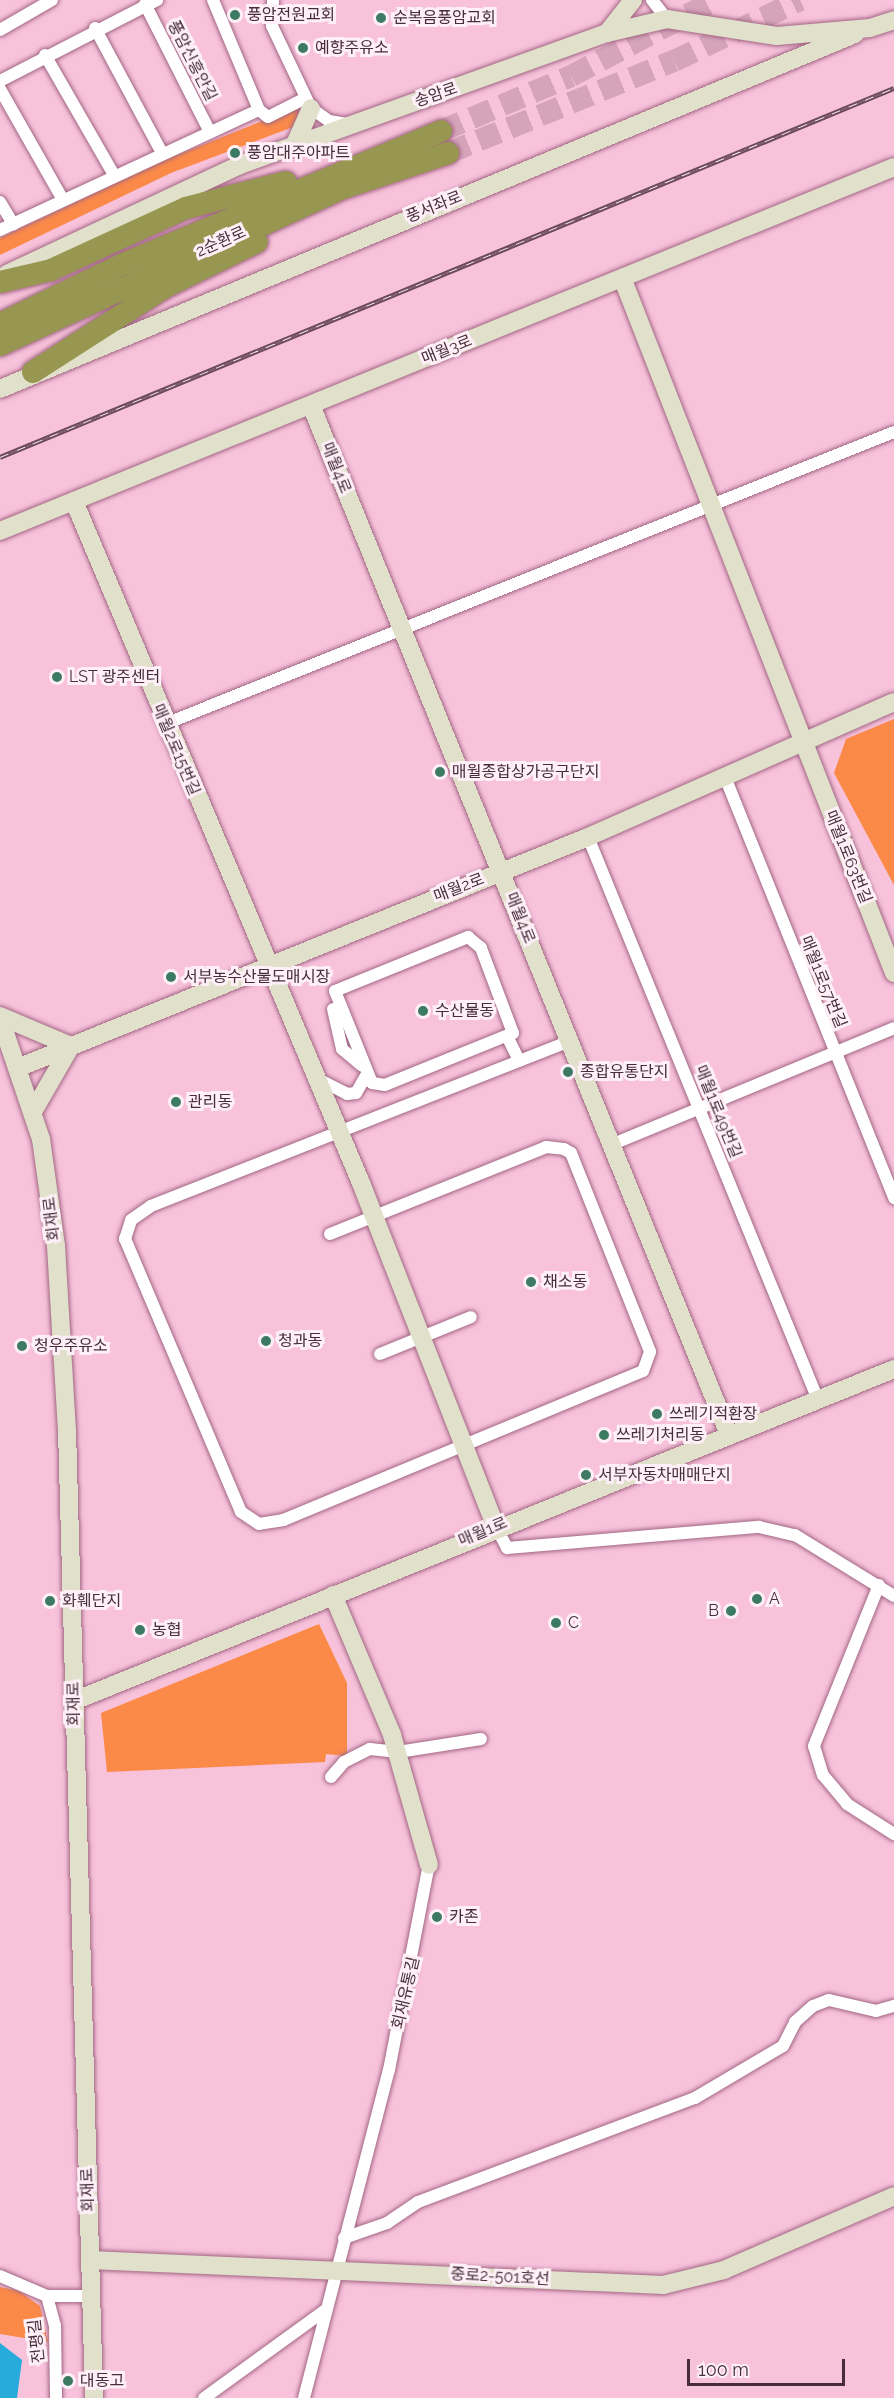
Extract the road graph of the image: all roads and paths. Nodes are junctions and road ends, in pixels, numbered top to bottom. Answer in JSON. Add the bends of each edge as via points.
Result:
{"nodes":[{"id":1,"x":52,"y":0,"type":"edge"},
{"id":2,"x":213,"y":0,"type":"edge"},
{"id":3,"x":273,"y":0,"type":"edge"},
{"id":4,"x":633,"y":0,"type":"edge"},
{"id":5,"x":652,"y":0,"type":"edge"},
{"id":6,"x":151,"y":2,"type":"edge"},
{"id":7,"x":32,"y":5,"type":"edge"},
{"id":8,"x":667,"y":19,"type":"junction"},
{"id":9,"x":894,"y":20,"type":"edge"},
{"id":10,"x":95,"y":28,"type":"junction"},
{"id":11,"x":870,"y":28,"type":"junction"},
{"id":12,"x":0,"y":30,"type":"edge"},
{"id":13,"x":607,"y":33,"type":"junction"},
{"id":14,"x":45,"y":56,"type":"junction"},
{"id":15,"x":0,"y":81,"type":"edge"},
{"id":16,"x":0,"y":89,"type":"edge"},
{"id":17,"x":309,"y":103,"type":"junction"},
{"id":18,"x":259,"y":110,"type":"junction"},
{"id":19,"x":349,"y":125,"type":"junction"},
{"id":20,"x":441,"y":131,"type":"tunnel mouth"},
{"id":21,"x":210,"y":132,"type":"junction"},
{"id":22,"x":295,"y":144,"type":"junction"},
{"id":23,"x":162,"y":153,"type":"junction"},
{"id":24,"x":360,"y":163,"type":"junction"},
{"id":25,"x":894,"y":167,"type":"edge"},
{"id":26,"x":114,"y":176,"type":"junction"},
{"id":27,"x":63,"y":200,"type":"junction"},
{"id":28,"x":0,"y":202,"type":"edge"},
{"id":29,"x":13,"y":224,"type":"junction"},
{"id":30,"x":0,"y":230,"type":"edge"},
{"id":31,"x":0,"y":280,"type":"edge"},
{"id":32,"x":622,"y":280,"type":"junction"},
{"id":33,"x":0,"y":324,"type":"edge"},
{"id":34,"x":0,"y":345,"type":"edge"},
{"id":35,"x":33,"y":372,"type":"junction"},
{"id":36,"x":0,"y":389,"type":"edge"},
{"id":37,"x":311,"y":405,"type":"junction"},
{"id":38,"x":894,"y":432,"type":"edge"},
{"id":39,"x":74,"y":501,"type":"junction"},
{"id":40,"x":712,"y":505,"type":"junction"},
{"id":41,"x":0,"y":531,"type":"edge"},
{"id":42,"x":401,"y":631,"type":"junction"},
{"id":43,"x":894,"y":702,"type":"edge"},
{"id":44,"x":165,"y":724,"type":"junction"},
{"id":45,"x":802,"y":740,"type":"junction"},
{"id":46,"x":724,"y":777,"type":"junction"},
{"id":47,"x":588,"y":837,"type":"junction"},
{"id":48,"x":501,"y":872,"type":"junction"},
{"id":49,"x":267,"y":965,"type":"junction"},
{"id":50,"x":894,"y":973,"type":"edge"},
{"id":51,"x":333,"y":1009,"type":"dead end"},
{"id":52,"x":0,"y":1017,"type":"edge"},
{"id":53,"x":894,"y":1028,"type":"edge"},
{"id":54,"x":508,"y":1038,"type":"junction"},
{"id":55,"x":569,"y":1041,"type":"junction"},
{"id":56,"x":71,"y":1046,"type":"junction"},
{"id":57,"x":833,"y":1052,"type":"junction"},
{"id":58,"x":519,"y":1061,"type":"junction"},
{"id":59,"x":20,"y":1066,"type":"junction"},
{"id":60,"x":365,"y":1072,"type":"junction"},
{"id":61,"x":316,"y":1078,"type":"junction"},
{"id":62,"x":698,"y":1106,"type":"junction"},
{"id":63,"x":34,"y":1110,"type":"junction"},
{"id":64,"x":340,"y":1133,"type":"junction"},
{"id":65,"x":613,"y":1144,"type":"junction"},
{"id":66,"x":894,"y":1198,"type":"edge"},
{"id":67,"x":375,"y":1216,"type":"junction"},
{"id":68,"x":330,"y":1234,"type":"dead end"},
{"id":69,"x":471,"y":1317,"type":"dead end"},
{"id":70,"x":423,"y":1336,"type":"junction"},
{"id":71,"x":380,"y":1354,"type":"dead end"},
{"id":72,"x":894,"y":1369,"type":"edge"},
{"id":73,"x":818,"y":1400,"type":"junction"},
{"id":74,"x":728,"y":1432,"type":"junction"},
{"id":75,"x":466,"y":1446,"type":"junction"},
{"id":76,"x":496,"y":1527,"type":"junction"},
{"id":77,"x":879,"y":1586,"type":"junction"},
{"id":78,"x":333,"y":1595,"type":"junction"},
{"id":79,"x":894,"y":1596,"type":"edge"},
{"id":80,"x":74,"y":1701,"type":"junction"},
{"id":81,"x":481,"y":1738,"type":"dead end"},
{"id":82,"x":398,"y":1752,"type":"junction"},
{"id":83,"x":331,"y":1777,"type":"dead end"},
{"id":84,"x":894,"y":1834,"type":"edge"},
{"id":85,"x":429,"y":1865,"type":"joint"},
{"id":86,"x":894,"y":2006,"type":"edge"},
{"id":87,"x":894,"y":2196,"type":"edge"},
{"id":88,"x":344,"y":2238,"type":"junction"},
{"id":89,"x":90,"y":2260,"type":"junction"},
{"id":90,"x":336,"y":2270,"type":"junction"},
{"id":91,"x":0,"y":2276,"type":"edge"},
{"id":92,"x":47,"y":2296,"type":"junction"},
{"id":93,"x":91,"y":2296,"type":"junction"},
{"id":94,"x":324,"y":2311,"type":"junction"},
{"id":95,"x":56,"y":2398,"type":"edge"},
{"id":96,"x":94,"y":2398,"type":"edge"},
{"id":97,"x":204,"y":2398,"type":"edge"},
{"id":98,"x":304,"y":2398,"type":"edge"}],
"edges":[{"from":1,"to":7,"type":"street"},
{"from":2,"to":18,"type":"street"},
{"from":3,"to":17,"type":"street","via":[[272,26]]},
{"from":4,"to":13,"type":"street"},
{"from":5,"to":8,"type":"street"},
{"from":6,"to":10,"type":"street","name":"풍암신흥안길"},
{"from":6,"to":21,"type":"street","name":"풍암신흥안길"},
{"from":7,"to":12,"type":"street"},
{"from":8,"to":11,"type":"street","name":"송암로","via":[[777,36]]},
{"from":8,"to":13,"type":"street","name":"송암로"},
{"from":9,"to":11,"type":"street","name":"송암로"},
{"from":10,"to":14,"type":"street","name":"풍암신흥안길"},
{"from":10,"to":23,"type":"street"},
{"from":11,"to":35,"type":"street","name":"풍서좌로"},
{"from":13,"to":19,"type":"street","name":"송암로"},
{"from":14,"to":15,"type":"street","name":"풍암신흥안길"},
{"from":14,"to":26,"type":"street"},
{"from":16,"to":27,"type":"street"},
{"from":17,"to":18,"type":"street","via":[[268,117]]},
{"from":17,"to":19,"type":"street","via":[[329,121]]},
{"from":17,"to":22,"type":"street"},
{"from":18,"to":21,"type":"street"},
{"from":19,"to":22,"type":"street","name":"송암로"},
{"from":20,"to":24,"type":"highway","name":"2순환로"},
{"from":21,"to":23,"type":"street"},
{"from":22,"to":31,"type":"street","name":"송암로","via":[[112,222]]},
{"from":23,"to":26,"type":"street"},
{"from":24,"to":31,"type":"highway","via":[[186,208],[51,270]]},
{"from":24,"to":33,"type":"highway","name":"2순환로","via":[[121,265]]},
{"from":25,"to":32,"type":"street","name":"매월3로"},
{"from":26,"to":27,"type":"street"},
{"from":27,"to":29,"type":"street"},
{"from":28,"to":29,"type":"street"},
{"from":29,"to":30,"type":"street"},
{"from":32,"to":37,"type":"street","name":"매월3로"},
{"from":32,"to":40,"type":"street","name":"매월1로63번길"},
{"from":34,"to":35,"type":"highway","name":"2순환로","via":[[340,189],[448,153],[167,286]]},
{"from":35,"to":36,"type":"street","name":"풍서좌로"},
{"from":37,"to":39,"type":"street","name":"매월3로"},
{"from":37,"to":42,"type":"street","name":"매월4로"},
{"from":38,"to":40,"type":"street"},
{"from":39,"to":41,"type":"street","name":"매월3로"},
{"from":39,"to":44,"type":"street","name":"매월2로15번길"},
{"from":40,"to":42,"type":"street"},
{"from":40,"to":45,"type":"street","name":"매월1로63번길"},
{"from":42,"to":44,"type":"street"},
{"from":42,"to":48,"type":"street","name":"매월4로"},
{"from":43,"to":45,"type":"street","name":"매월2로"},
{"from":44,"to":49,"type":"street","name":"매월2로15번길"},
{"from":45,"to":46,"type":"street","name":"매월2로"},
{"from":45,"to":50,"type":"street","name":"매월1로63번길"},
{"from":46,"to":47,"type":"street","name":"매월2로"},
{"from":46,"to":57,"type":"street","name":"매월1로57번길"},
{"from":47,"to":48,"type":"street","name":"매월2로"},
{"from":47,"to":62,"type":"street","name":"매월1로49번길"},
{"from":48,"to":49,"type":"street","name":"매월2로"},
{"from":48,"to":55,"type":"street","name":"매월4로"},
{"from":49,"to":56,"type":"street","name":"매월2로"},
{"from":49,"to":61,"type":"street","name":"매월2로15번길"},
{"from":51,"to":60,"type":"street","via":[[342,1049]]},
{"from":52,"to":56,"type":"street"},
{"from":52,"to":59,"type":"street","name":"회재로"},
{"from":53,"to":57,"type":"street"},
{"from":54,"to":58,"type":"street"},
{"from":54,"to":60,"type":"street","via":[[385,1085]]},
{"from":54,"to":60,"type":"street","via":[[514,1025],[481,948],[468,937],[335,991]]},
{"from":55,"to":58,"type":"street"},
{"from":55,"to":65,"type":"street","name":"매월4로"},
{"from":56,"to":59,"type":"street","name":"매월2로"},
{"from":56,"to":63,"type":"street"},
{"from":57,"to":62,"type":"street"},
{"from":57,"to":66,"type":"street","name":"매월1로57번길"},
{"from":58,"to":64,"type":"street"},
{"from":59,"to":63,"type":"street","name":"회재로"},
{"from":60,"to":61,"type":"street","via":[[356,1093],[347,1094]]},
{"from":61,"to":64,"type":"street","name":"매월2로15번길"},
{"from":62,"to":65,"type":"street"},
{"from":62,"to":73,"type":"street","name":"매월1로49번길"},
{"from":63,"to":80,"type":"street","name":"회재로","via":[[56,1246],[68,1430]]},
{"from":64,"to":67,"type":"street","name":"매월2로15번길"},
{"from":64,"to":75,"type":"street","via":[[151,1206],[126,1229],[128,1251],[231,1491],[249,1520],[267,1525],[284,1520]]},
{"from":65,"to":74,"type":"street","name":"매월4로"},
{"from":67,"to":68,"type":"street"},
{"from":67,"to":70,"type":"street","name":"매월2로15번길"},
{"from":67,"to":75,"type":"street","via":[[546,1147],[564,1149],[571,1154],[646,1341],[649,1363],[637,1375]]},
{"from":69,"to":70,"type":"street"},
{"from":70,"to":71,"type":"street"},
{"from":70,"to":75,"type":"street","name":"매월2로15번길"},
{"from":72,"to":73,"type":"street","name":"매월1로"},
{"from":73,"to":74,"type":"street","name":"매월1로"},
{"from":74,"to":76,"type":"street","name":"매월1로"},
{"from":75,"to":76,"type":"street","name":"매월2로15번길"},
{"from":76,"to":77,"type":"street","via":[[507,1548],[759,1527],[795,1535]]},
{"from":76,"to":78,"type":"street","name":"매월1로"},
{"from":77,"to":79,"type":"street"},
{"from":77,"to":84,"type":"street","via":[[814,1746],[824,1775],[847,1804]]},
{"from":78,"to":80,"type":"street","name":"매월1로"},
{"from":78,"to":82,"type":"street","name":"회재유통길"},
{"from":80,"to":89,"type":"street","name":"회재로"},
{"from":81,"to":82,"type":"street"},
{"from":82,"to":83,"type":"street","via":[[356,1754]]},
{"from":82,"to":85,"type":"street","name":"회재유통길"},
{"from":85,"to":88,"type":"street","name":"회재유통길","via":[[388,2070]]},
{"from":86,"to":88,"type":"street","via":[[876,2011],[829,2000],[813,2006],[795,2022],[783,2046],[695,2098],[418,2202],[387,2223]]},
{"from":87,"to":90,"type":"street","name":"중로2-501호선","via":[[724,2270],[663,2285]]},
{"from":88,"to":90,"type":"street","name":"회재유통길"},
{"from":89,"to":90,"type":"street","name":"중로2-501호선"},
{"from":89,"to":93,"type":"street","name":"회재로"},
{"from":90,"to":94,"type":"street","name":"회재유통길"},
{"from":91,"to":92,"type":"street","name":"전평길"},
{"from":92,"to":93,"type":"street"},
{"from":92,"to":95,"type":"street","name":"전평길","via":[[56,2325]]},
{"from":93,"to":96,"type":"street","name":"회재로"},
{"from":94,"to":97,"type":"street"},
{"from":94,"to":98,"type":"street","name":"회재유통길"}]}
